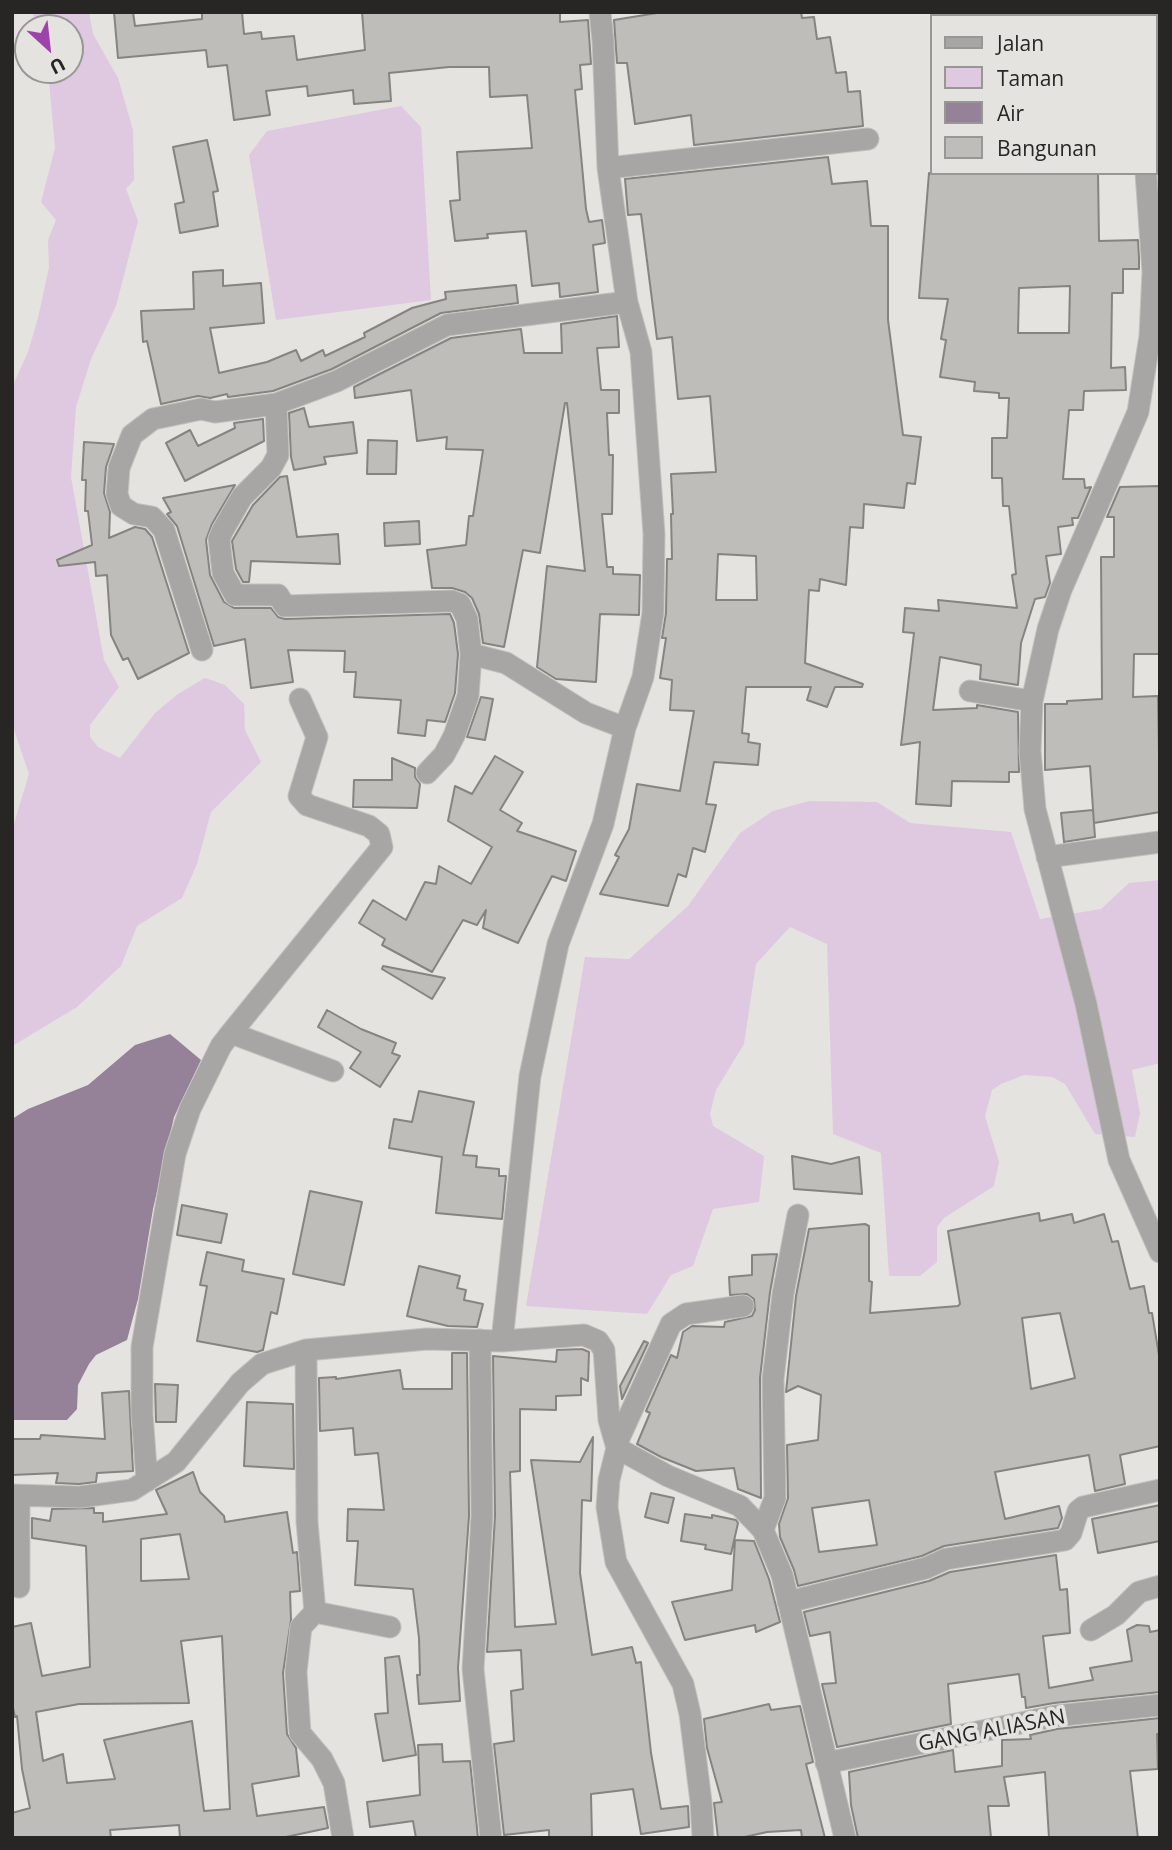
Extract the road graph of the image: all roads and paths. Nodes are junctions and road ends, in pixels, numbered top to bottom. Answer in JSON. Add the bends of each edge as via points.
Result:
{"nodes":[{"id":1,"x":600,"y":12,"type":"edge"},
{"id":2,"x":868,"y":139,"type":"dead end"},
{"id":3,"x":608,"y":168,"type":"junction"},
{"id":4,"x":1146,"y":175,"type":"edge"},
{"id":5,"x":627,"y":302,"type":"junction"},
{"id":6,"x":1155,"y":338,"type":"edge"},
{"id":7,"x":276,"y":404,"type":"junction"},
{"id":8,"x":202,"y":650,"type":"dead end"},
{"id":9,"x":471,"y":654,"type":"junction"},
{"id":10,"x":970,"y":691,"type":"dead end"},
{"id":11,"x":300,"y":699,"type":"dead end"},
{"id":12,"x":1032,"y":701,"type":"junction"},
{"id":13,"x":625,"y":728,"type":"junction"},
{"id":14,"x":427,"y":772,"type":"dead end"},
{"id":15,"x":1160,"y":842,"type":"edge"},
{"id":16,"x":1047,"y":858,"type":"junction"},
{"id":17,"x":231,"y":1033,"type":"junction"},
{"id":18,"x":334,"y":1071,"type":"dead end"},
{"id":19,"x":798,"y":1214,"type":"dead end"},
{"id":20,"x":1160,"y":1252,"type":"edge"},
{"id":21,"x":743,"y":1307,"type":"dead end"},
{"id":22,"x":480,"y":1340,"type":"junction"},
{"id":23,"x":502,"y":1341,"type":"junction"},
{"id":24,"x":306,"y":1350,"type":"junction"},
{"id":25,"x":619,"y":1449,"type":"junction"},
{"id":26,"x":147,"y":1481,"type":"junction"},
{"id":27,"x":1160,"y":1490,"type":"edge"},
{"id":28,"x":16,"y":1496,"type":"edge"},
{"id":29,"x":763,"y":1530,"type":"junction"},
{"id":30,"x":1160,"y":1586,"type":"edge"},
{"id":31,"x":19,"y":1587,"type":"dead end"},
{"id":32,"x":788,"y":1602,"type":"junction"},
{"id":33,"x":315,"y":1612,"type":"junction"},
{"id":34,"x":390,"y":1627,"type":"dead end"},
{"id":35,"x":1091,"y":1630,"type":"dead end"},
{"id":36,"x":1160,"y":1705,"type":"edge"},
{"id":37,"x":826,"y":1763,"type":"junction"},
{"id":38,"x":343,"y":1838,"type":"edge"},
{"id":39,"x":491,"y":1838,"type":"edge"},
{"id":40,"x":703,"y":1838,"type":"edge"},
{"id":41,"x":845,"y":1838,"type":"edge"}],
"edges":[{"from":1,"to":3,"type":"street"},
{"from":2,"to":3,"type":"street"},
{"from":3,"to":5,"type":"street"},
{"from":4,"to":6,"type":"street"},
{"from":5,"to":7,"type":"street","via":[[447,325],[337,381]]},
{"from":5,"to":13,"type":"street","via":[[641,352],[654,534],[653,613],[643,677]]},
{"from":6,"to":12,"type":"street","via":[[1138,412],[1061,590]]},
{"from":7,"to":8,"type":"street","via":[[215,412],[201,409],[153,419],[132,435],[118,468],[121,506],[152,517],[164,530]]},
{"from":7,"to":9,"type":"street","via":[[278,455],[242,497],[219,539],[223,573],[232,592],[278,595],[285,606],[452,601],[465,612]]},
{"from":9,"to":13,"type":"street","via":[[506,663],[586,713]]},
{"from":9,"to":14,"type":"street","via":[[468,696],[454,736]]},
{"from":10,"to":12,"type":"street"},
{"from":11,"to":17,"type":"street","via":[[317,737],[299,796],[307,805],[369,825],[379,834],[382,847]]},
{"from":12,"to":16,"type":"street","via":[[1031,768]]},
{"from":13,"to":23,"type":"street","via":[[603,824],[558,944],[530,1076]]},
{"from":15,"to":16,"type":"street"},
{"from":16,"to":20,"type":"street","via":[[1086,1004],[1119,1160]]},
{"from":17,"to":18,"type":"street"},
{"from":17,"to":26,"type":"street","via":[[190,1109],[175,1154],[142,1347]]},
{"from":19,"to":29,"type":"street","via":[[773,1379],[775,1498]]},
{"from":21,"to":25,"type":"street","via":[[686,1314],[671,1324]]},
{"from":22,"to":23,"type":"street"},
{"from":22,"to":24,"type":"street","via":[[428,1339]]},
{"from":22,"to":39,"type":"street","via":[[482,1516],[473,1669]]},
{"from":23,"to":25,"type":"street","via":[[584,1335],[598,1340],[604,1350],[609,1420]]},
{"from":24,"to":26,"type":"street","via":[[262,1364],[240,1383],[176,1462]]},
{"from":24,"to":33,"type":"street","via":[[307,1522]]},
{"from":25,"to":29,"type":"street","via":[[668,1476],[740,1506]]},
{"from":25,"to":40,"type":"street","via":[[609,1480],[607,1507],[616,1562],[683,1684]]},
{"from":26,"to":28,"type":"street","via":[[132,1490],[80,1497]]},
{"from":27,"to":32,"type":"street","via":[[1083,1507],[1065,1540],[946,1559]]},
{"from":28,"to":31,"type":"street"},
{"from":29,"to":32,"type":"street"},
{"from":30,"to":35,"type":"street","via":[[1139,1592],[1116,1615]]},
{"from":32,"to":37,"type":"street"},
{"from":33,"to":34,"type":"street"},
{"from":33,"to":38,"type":"street","via":[[300,1627],[296,1672],[300,1733],[322,1759],[334,1783]]},
{"from":36,"to":37,"type":"street","name":"GANG ALIASAN","via":[[1055,1716]]},
{"from":37,"to":41,"type":"street"}]}
